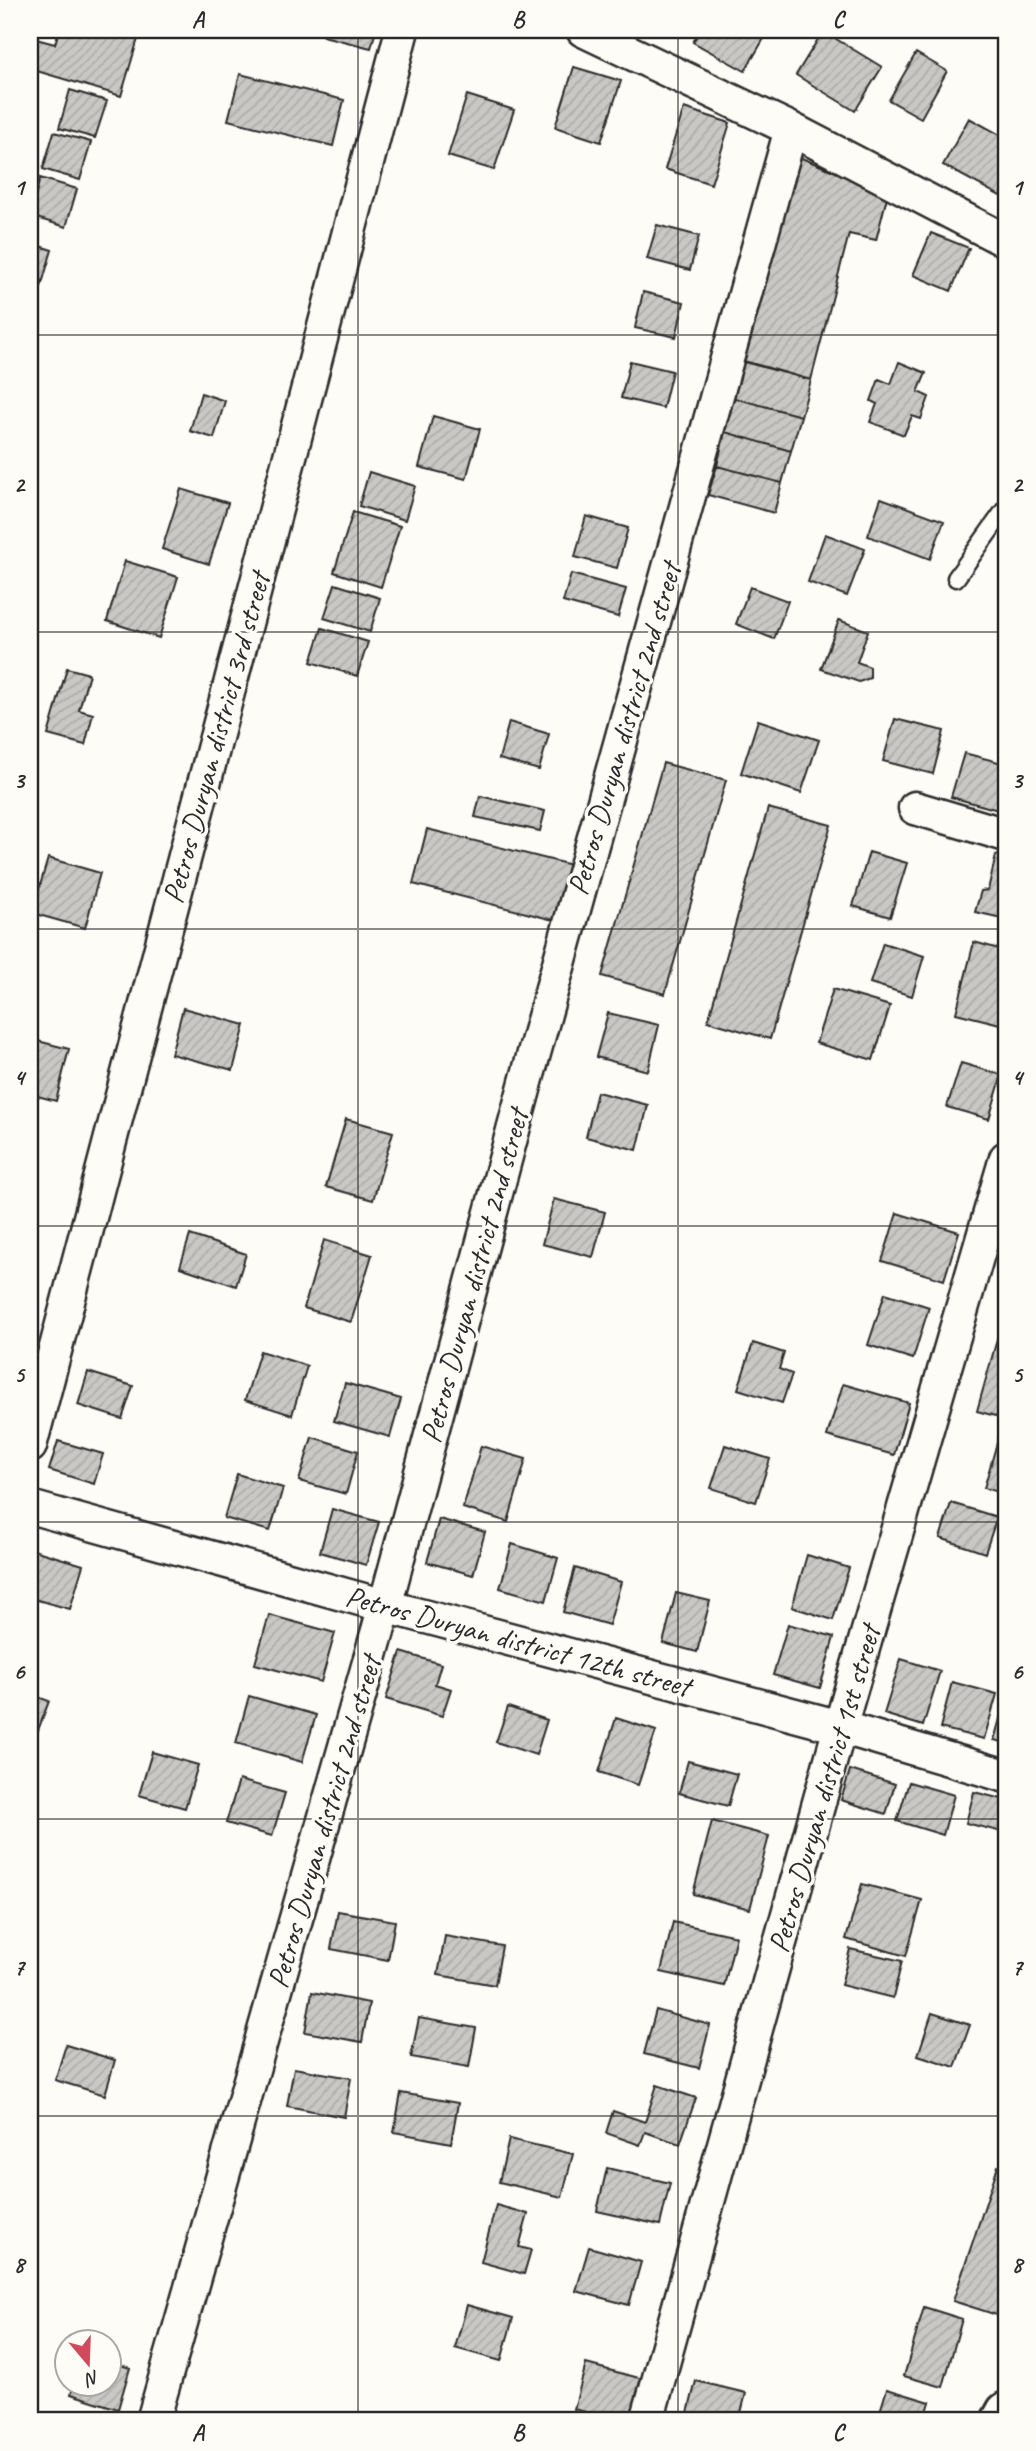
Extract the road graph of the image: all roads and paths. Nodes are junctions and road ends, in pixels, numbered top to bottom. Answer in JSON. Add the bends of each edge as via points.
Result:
{"nodes":[{"id":1,"x":402,"y":30,"type":"edge"},
{"id":2,"x":583,"y":30,"type":"edge"},
{"id":3,"x":792,"y":129,"type":"junction"},
{"id":4,"x":1006,"y":241,"type":"edge"},
{"id":5,"x":1006,"y":508,"type":"edge"},
{"id":6,"x":956,"y":578,"type":"dead end"},
{"id":7,"x":915,"y":808,"type":"dead end"},
{"id":8,"x":1006,"y":835,"type":"edge"},
{"id":9,"x":1006,"y":1158,"type":"edge"},
{"id":10,"x":30,"y":1447,"type":"edge"},
{"id":11,"x":30,"y":1507,"type":"edge"},
{"id":12,"x":385,"y":1606,"type":"junction"},
{"id":13,"x":841,"y":1727,"type":"junction"},
{"id":14,"x":1006,"y":1776,"type":"edge"},
{"id":15,"x":1006,"y":2412,"type":"edge"},
{"id":16,"x":153,"y":2421,"type":"edge"},
{"id":17,"x":647,"y":2421,"type":"edge"},
{"id":18,"x":1001,"y":2421,"type":"edge"}],
"edges":[{"from":1,"to":10,"type":"street","name":"Petros Duryan district 3rd street"},
{"from":2,"to":3,"type":"street"},
{"from":3,"to":4,"type":"street"},
{"from":3,"to":12,"type":"street","name":"Petros Duryan district 2nd street"},
{"from":5,"to":6,"type":"lane"},
{"from":7,"to":8,"type":"street"},
{"from":9,"to":13,"type":"street","name":"Petros Duryan district 1st street"},
{"from":11,"to":12,"type":"street","name":"Petros Duryan district 12th street"},
{"from":12,"to":13,"type":"street","name":"Petros Duryan district 12th street"},
{"from":12,"to":16,"type":"street","name":"Petros Duryan district 2nd street"},
{"from":13,"to":14,"type":"street","name":"Petros Duryan district 12th street"},
{"from":13,"to":17,"type":"street","name":"Petros Duryan district 1st street"},
{"from":15,"to":18,"type":"main road"}]}
